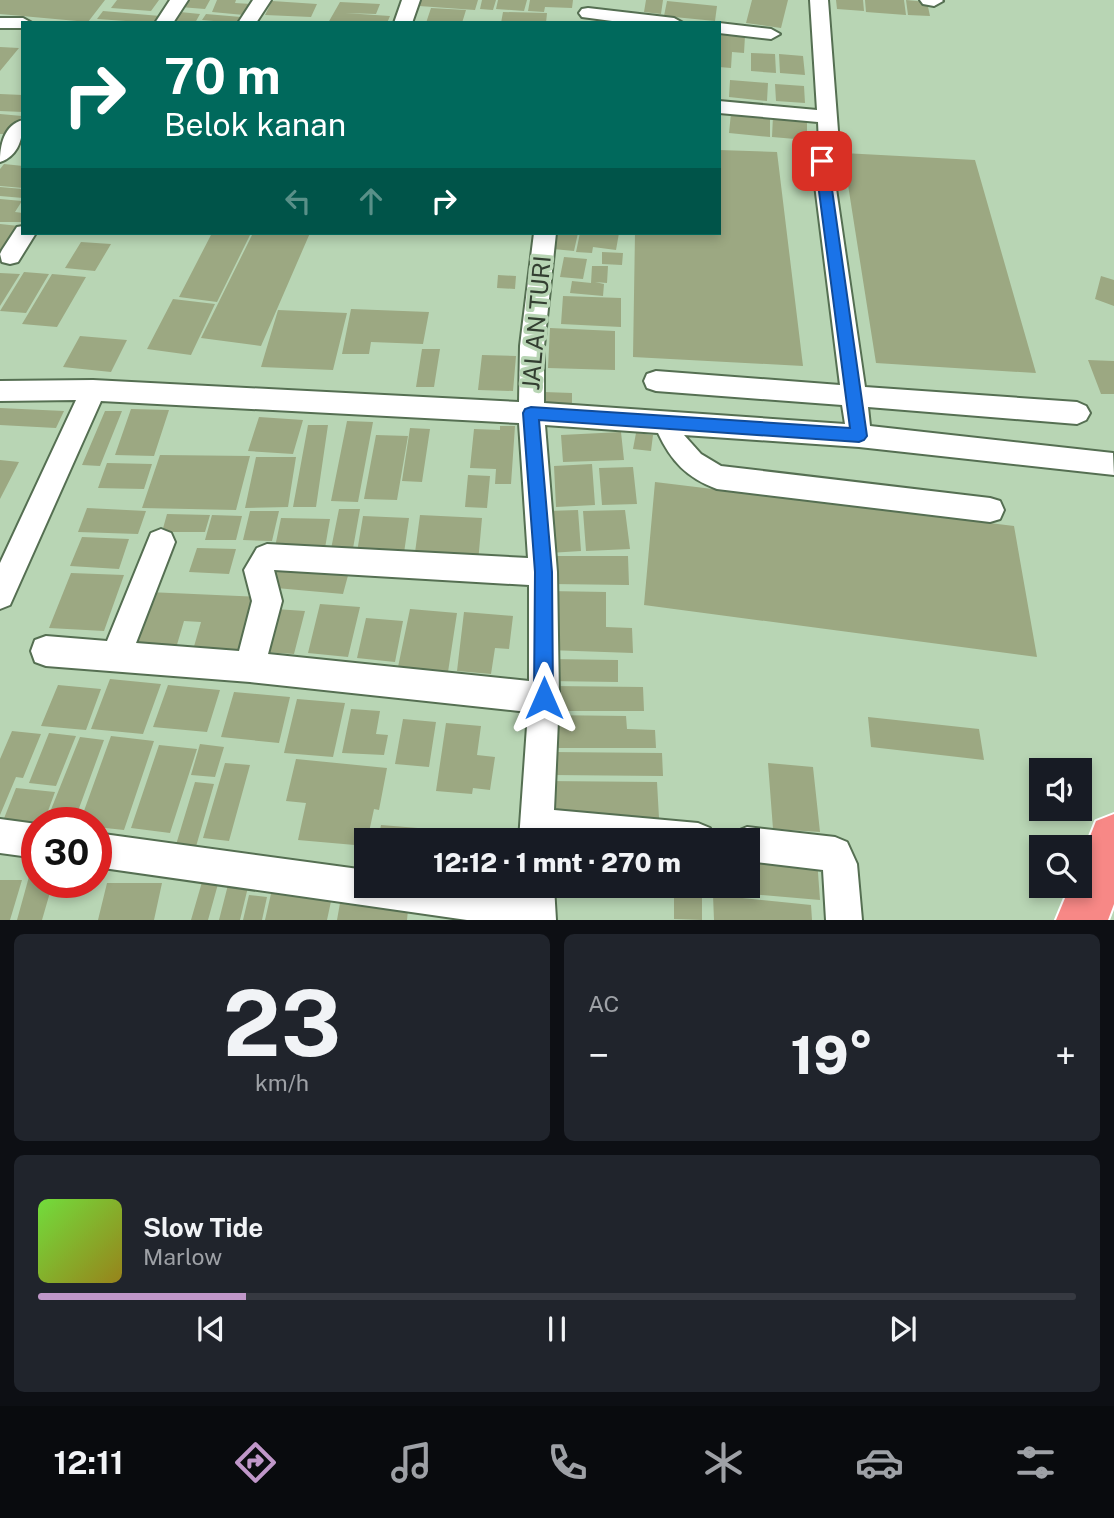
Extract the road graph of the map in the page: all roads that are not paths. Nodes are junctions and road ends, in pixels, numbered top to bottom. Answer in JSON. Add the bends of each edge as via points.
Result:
{"nodes":[{"id":1,"x":179,"y":0,"type":"edge"},
{"id":2,"x":262,"y":0,"type":"edge"},
{"id":3,"x":411,"y":0,"type":"edge"},
{"id":4,"x":819,"y":0,"type":"edge"},
{"id":5,"x":588,"y":12,"type":"edge"},
{"id":6,"x":165,"y":21,"type":"edge"},
{"id":7,"x":248,"y":21,"type":"edge"},
{"id":8,"x":404,"y":21,"type":"edge"},
{"id":9,"x":658,"y":21,"type":"edge"},
{"id":10,"x":0,"y":23,"type":"edge"},
{"id":11,"x":21,"y":23,"type":"edge"},
{"id":12,"x":721,"y":28,"type":"edge"},
{"id":13,"x":771,"y":34,"type":"dead end"},
{"id":14,"x":721,"y":107,"type":"edge"},
{"id":15,"x":827,"y":117,"type":"junction"},
{"id":16,"x":21,"y":129,"type":"edge"},
{"id":17,"x":0,"y":155,"type":"edge"},
{"id":18,"x":24,"y":235,"type":"edge"},
{"id":19,"x":545,"y":235,"type":"edge"},
{"id":20,"x":10,"y":256,"type":"dead end"},
{"id":21,"x":656,"y":382,"type":"dead end"},
{"id":22,"x":93,"y":390,"type":"junction"},
{"id":23,"x":0,"y":391,"type":"edge"},
{"id":24,"x":853,"y":396,"type":"junction"},
{"id":25,"x":531,"y":413,"type":"junction"},
{"id":26,"x":1077,"y":413,"type":"dead end"},
{"id":27,"x":667,"y":424,"type":"junction"},
{"id":28,"x":859,"y":436,"type":"junction"},
{"id":29,"x":1113,"y":464,"type":"edge"},
{"id":30,"x":990,"y":510,"type":"dead end"},
{"id":31,"x":161,"y":542,"type":"dead end"},
{"id":32,"x":543,"y":572,"type":"junction"},
{"id":33,"x":0,"y":595,"type":"edge"},
{"id":34,"x":46,"y":652,"type":"dead end"},
{"id":35,"x":116,"y":656,"type":"junction"},
{"id":36,"x":250,"y":667,"type":"junction"},
{"id":37,"x":544,"y":698,"type":"junction"},
{"id":38,"x":536,"y":828,"type":"edge"},
{"id":39,"x":0,"y":836,"type":"edge"},
{"id":40,"x":21,"y":839,"type":"edge"},
{"id":41,"x":1114,"y":839,"type":"edge"},
{"id":42,"x":760,"y":846,"type":"edge"},
{"id":43,"x":112,"y":852,"type":"edge"},
{"id":44,"x":537,"y":906,"type":"edge"},
{"id":45,"x":844,"y":919,"type":"edge"},
{"id":46,"x":1082,"y":919,"type":"edge"}],
"edges":[{"from":1,"to":6,"type":"street"},
{"from":2,"to":7,"type":"street"},
{"from":3,"to":8,"type":"street"},
{"from":4,"to":15,"type":"street"},
{"from":5,"to":9,"type":"street"},
{"from":10,"to":11,"type":"street"},
{"from":12,"to":13,"type":"street"},
{"from":14,"to":15,"type":"street"},
{"from":15,"to":24,"type":"street","via":[[825,152]]},
{"from":16,"to":17,"type":"street"},
{"from":18,"to":20,"type":"street"},
{"from":19,"to":25,"type":"street","name":"JALAN TURI","via":[[532,345]]},
{"from":21,"to":24,"type":"street"},
{"from":22,"to":23,"type":"street"},
{"from":22,"to":25,"type":"street"},
{"from":22,"to":33,"type":"street"},
{"from":24,"to":26,"type":"street"},
{"from":24,"to":28,"type":"street"},
{"from":25,"to":27,"type":"street"},
{"from":25,"to":32,"type":"street"},
{"from":27,"to":28,"type":"street"},
{"from":27,"to":30,"type":"street","via":[[688,462],[717,477]]},
{"from":28,"to":29,"type":"street"},
{"from":31,"to":35,"type":"street"},
{"from":32,"to":36,"type":"street","via":[[267,557],[258,570],[267,601]]},
{"from":32,"to":37,"type":"street"},
{"from":34,"to":35,"type":"street"},
{"from":35,"to":36,"type":"street"},
{"from":36,"to":37,"type":"street"},
{"from":37,"to":38,"type":"street"},
{"from":39,"to":40,"type":"street"},
{"from":41,"to":46,"type":"highway"},
{"from":42,"to":45,"type":"street","via":[[835,854],[840,864]]},
{"from":43,"to":44,"type":"street"}]}
